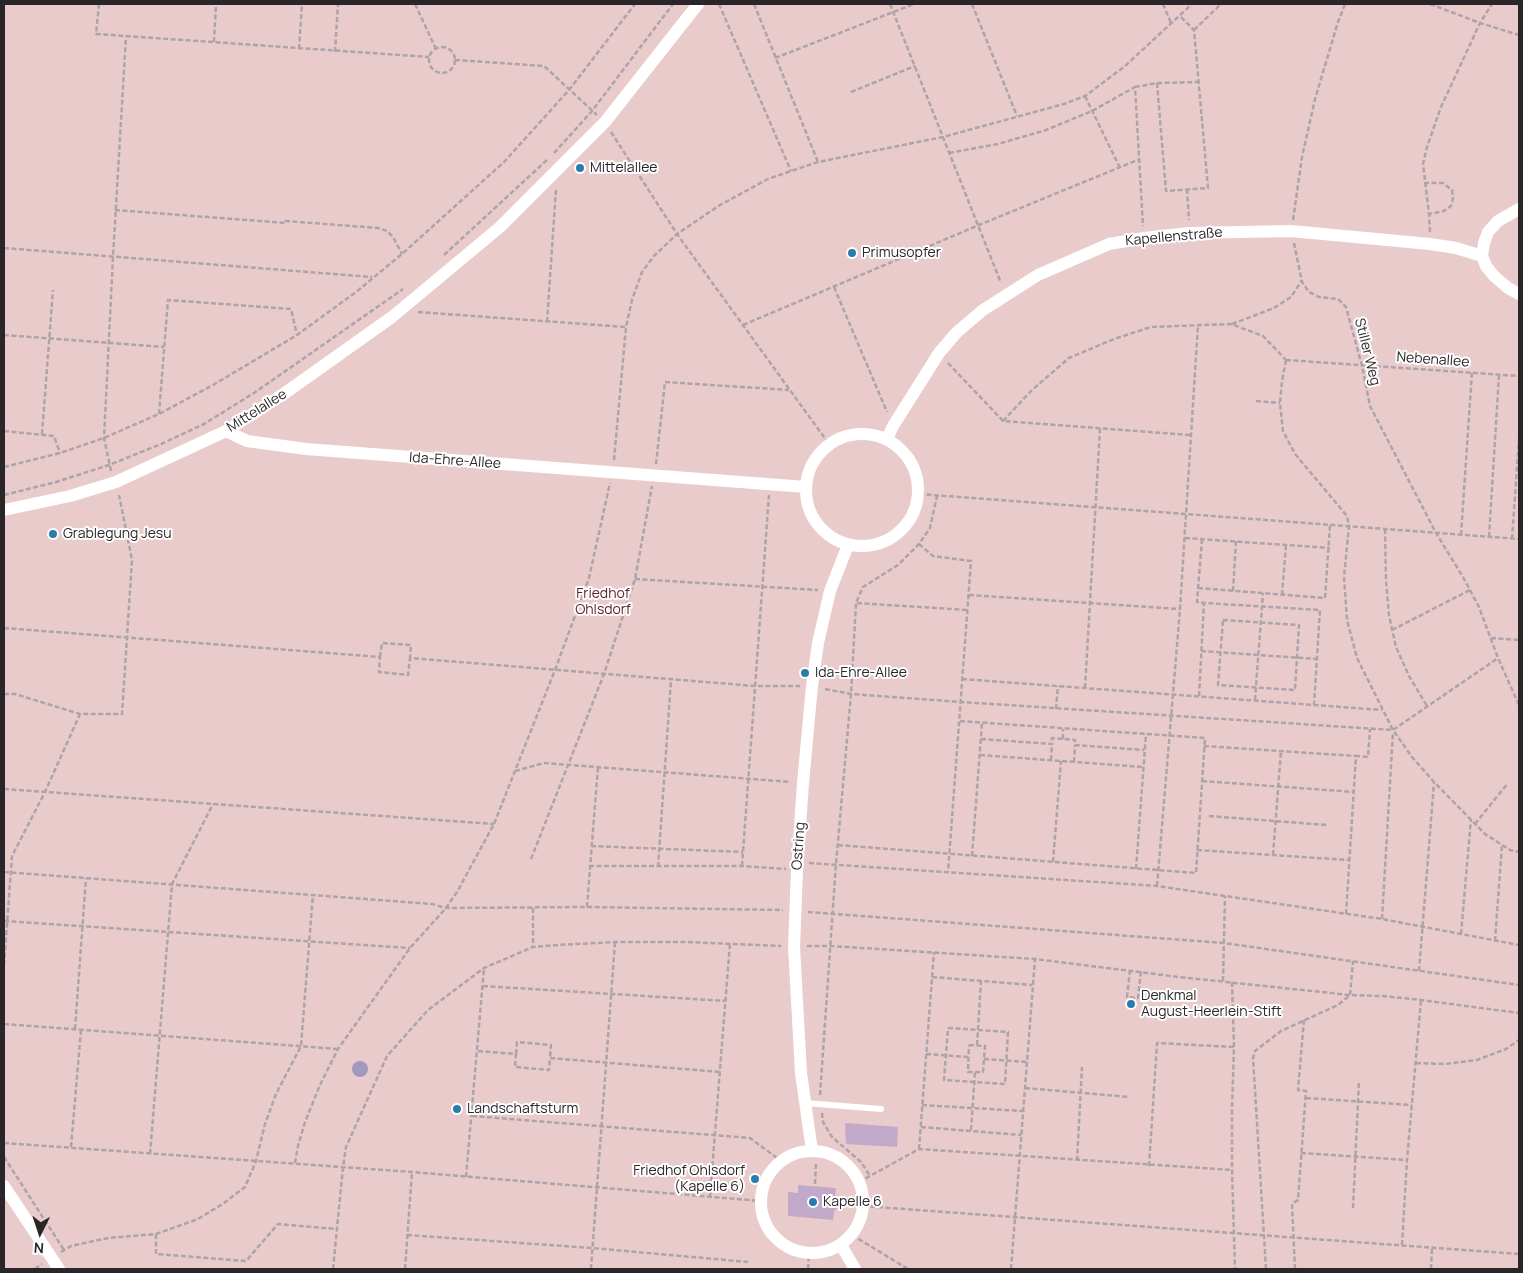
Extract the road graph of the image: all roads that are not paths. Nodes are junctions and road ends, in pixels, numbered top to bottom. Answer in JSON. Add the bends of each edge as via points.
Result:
{"nodes":[{"id":1,"x":698,"y":4,"type":"edge"},
{"id":2,"x":1519,"y":209,"type":"edge"},
{"id":3,"x":1482,"y":256,"type":"junction"},
{"id":4,"x":1519,"y":294,"type":"edge"},
{"id":5,"x":226,"y":431,"type":"junction"},
{"id":6,"x":887,"y":439,"type":"junction"},
{"id":7,"x":806,"y":486,"type":"junction"},
{"id":8,"x":4,"y":510,"type":"edge"},
{"id":9,"x":848,"y":545,"type":"junction"},
{"id":10,"x":805,"y":1103,"type":"junction"},
{"id":11,"x":881,"y":1109,"type":"dead end"},
{"id":12,"x":814,"y":1151,"type":"junction"},
{"id":13,"x":4,"y":1186,"type":"edge"},
{"id":14,"x":841,"y":1244,"type":"junction"},
{"id":15,"x":59,"y":1269,"type":"edge"},
{"id":16,"x":855,"y":1269,"type":"edge"}],
"edges":[{"from":1,"to":5,"type":"street","name":"Mittelallee","via":[[605,122],[500,227],[399,311]]},
{"from":2,"to":3,"type":"street","via":[[1498,221],[1488,232]]},
{"from":3,"to":4,"type":"street","via":[[1494,276]]},
{"from":3,"to":6,"type":"street","name":"Kapellenstraße","via":[[1430,244],[1291,231],[1190,233],[1110,244],[1038,275],[977,315],[939,353]]},
{"from":5,"to":7,"type":"street","name":"Ida-Ehre-Allee","via":[[247,441],[306,449]]},
{"from":5,"to":8,"type":"street","name":"Mittelallee","via":[[116,482]]},
{"from":6,"to":7,"type":"street","via":[[873,434],[858,434],[830,444],[817,456],[809,470]]},
{"from":6,"to":9,"type":"street","via":[[902,449],[918,479],[919,494],[914,515],[902,531],[886,542],[867,547]]},
{"from":7,"to":9,"type":"street","via":[[808,506],[816,523],[830,536]]},
{"from":9,"to":10,"type":"street","name":"Ostring","via":[[830,591],[818,643],[803,783],[794,947]]},
{"from":10,"to":11,"type":"lane"},
{"from":10,"to":12,"type":"street","name":"Ostring"},
{"from":12,"to":14,"type":"street","via":[[830,1154],[864,1179],[864,1206],[859,1223]]},
{"from":12,"to":14,"type":"street","via":[[781,1161],[766,1179],[761,1200],[765,1223],[775,1238],[791,1249],[826,1252]]},
{"from":13,"to":15,"type":"street"},
{"from":14,"to":16,"type":"street"}]}
